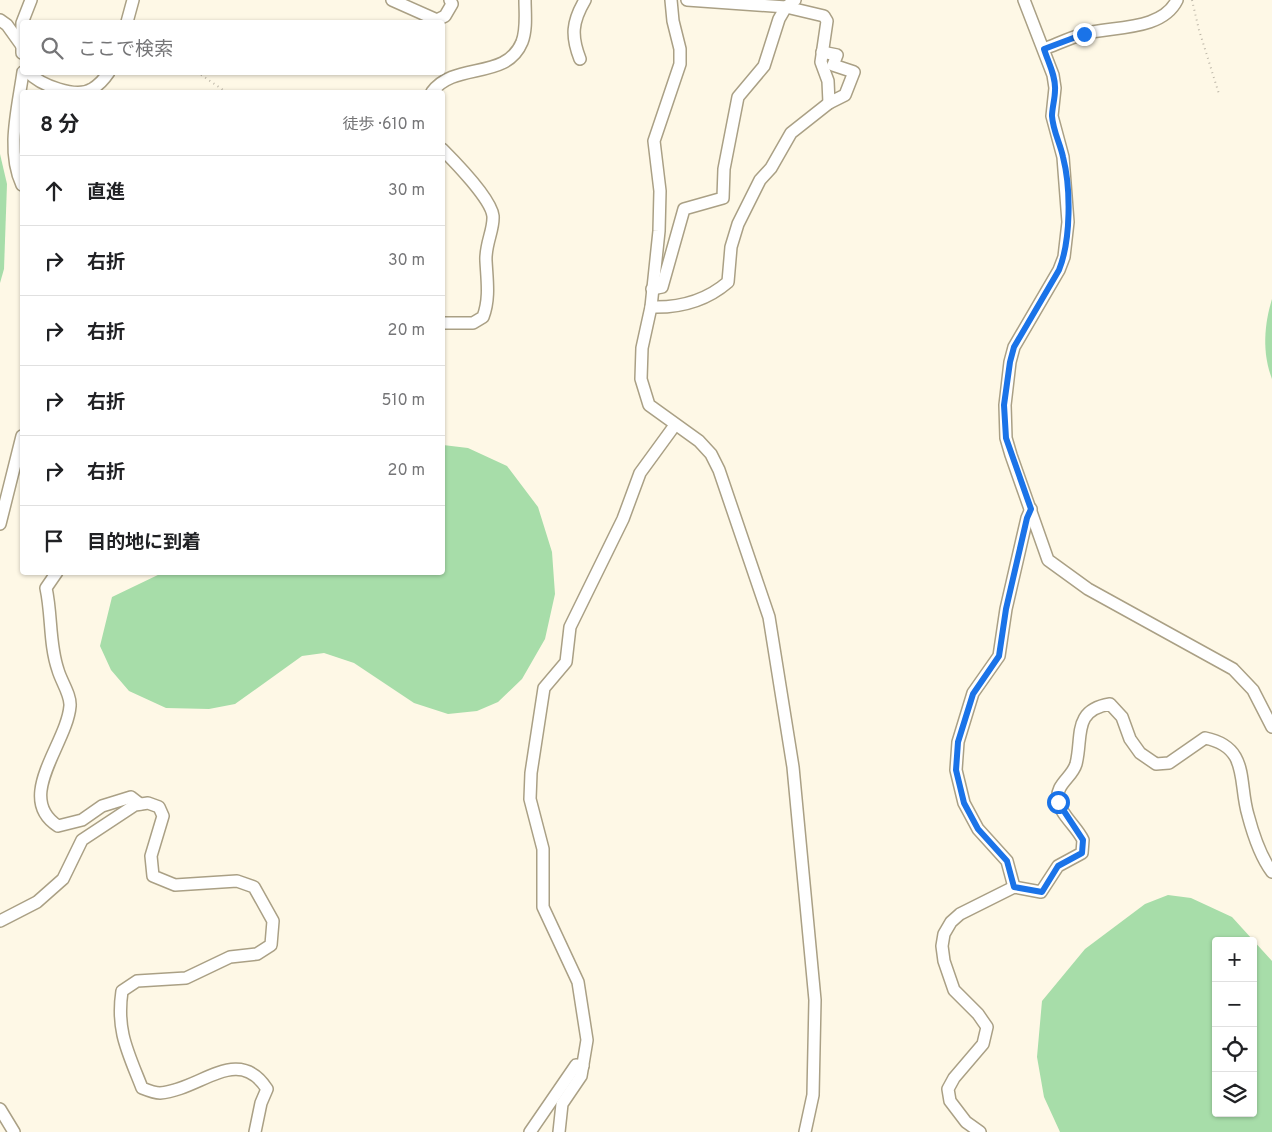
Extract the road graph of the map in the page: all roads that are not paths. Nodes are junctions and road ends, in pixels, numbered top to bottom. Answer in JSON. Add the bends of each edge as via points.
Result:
{"nodes":[{"id":1,"x":31,"y":0,"type":"edge"},
{"id":2,"x":133,"y":0,"type":"edge"},
{"id":3,"x":392,"y":0,"type":"edge"},
{"id":4,"x":450,"y":0,"type":"edge"},
{"id":5,"x":525,"y":0,"type":"edge"},
{"id":6,"x":585,"y":0,"type":"edge"},
{"id":7,"x":671,"y":0,"type":"edge"},
{"id":8,"x":687,"y":0,"type":"edge"},
{"id":9,"x":1024,"y":0,"type":"edge"},
{"id":10,"x":1177,"y":0,"type":"edge"},
{"id":11,"x":791,"y":4,"type":"edge"},
{"id":12,"x":0,"y":20,"type":"edge"},
{"id":13,"x":23,"y":20,"type":"edge"},
{"id":14,"x":128,"y":20,"type":"edge"},
{"id":15,"x":20,"y":43,"type":"edge"},
{"id":16,"x":1044,"y":49,"type":"junction"},
{"id":17,"x":822,"y":52,"type":"junction"},
{"id":18,"x":580,"y":59,"type":"dead end"},
{"id":19,"x":23,"y":75,"type":"edge"},
{"id":20,"x":30,"y":75,"type":"edge"},
{"id":21,"x":106,"y":75,"type":"edge"},
{"id":22,"x":21,"y":90,"type":"edge"},
{"id":23,"x":64,"y":90,"type":"edge"},
{"id":24,"x":91,"y":90,"type":"edge"},
{"id":25,"x":434,"y":90,"type":"edge"},
{"id":26,"x":20,"y":94,"type":"edge"},
{"id":27,"x":829,"y":104,"type":"junction"},
{"id":28,"x":445,"y":152,"type":"edge"},
{"id":29,"x":20,"y":180,"type":"edge"},
{"id":30,"x":652,"y":290,"type":"junction"},
{"id":31,"x":651,"y":307,"type":"junction"},
{"id":32,"x":445,"y":323,"type":"edge"},
{"id":33,"x":675,"y":425,"type":"junction"},
{"id":34,"x":20,"y":451,"type":"edge"},
{"id":35,"x":1031,"y":509,"type":"junction"},
{"id":36,"x":0,"y":524,"type":"edge"},
{"id":37,"x":55,"y":575,"type":"edge"},
{"id":38,"x":1272,"y":727,"type":"edge"},
{"id":39,"x":140,"y":804,"type":"junction"},
{"id":40,"x":1272,"y":872,"type":"edge"},
{"id":41,"x":1014,"y":887,"type":"junction"},
{"id":42,"x":0,"y":921,"type":"edge"},
{"id":43,"x":583,"y":1066,"type":"junction"},
{"id":44,"x":0,"y":1109,"type":"edge"},
{"id":45,"x":14,"y":1132,"type":"edge"},
{"id":46,"x":255,"y":1132,"type":"edge"},
{"id":47,"x":530,"y":1132,"type":"edge"},
{"id":48,"x":559,"y":1132,"type":"edge"},
{"id":49,"x":805,"y":1132,"type":"edge"},
{"id":50,"x":980,"y":1132,"type":"edge"}],
"edges":[{"from":1,"to":13,"type":"street"},
{"from":2,"to":14,"type":"street"},
{"from":3,"to":4,"type":"street","via":[[438,20],[445,16],[452,4]]},
{"from":5,"to":25,"type":"street","via":[[522,43],[504,63],[448,77]]},
{"from":6,"to":18,"type":"street","via":[[574,34]]},
{"from":7,"to":30,"type":"street","via":[[680,64],[654,142],[660,191]]},
{"from":8,"to":11,"type":"street"},
{"from":9,"to":16,"type":"street"},
{"from":10,"to":16,"type":"street","via":[[1172,10],[1147,23],[1084,34]]},
{"from":11,"to":17,"type":"street","via":[[824,16]]},
{"from":11,"to":30,"type":"street","via":[[779,19],[764,66],[738,97],[724,169],[723,198],[684,209],[662,287]]},
{"from":12,"to":15,"type":"street"},
{"from":16,"to":35,"type":"street","via":[[1055,88],[1052,116],[1067,182],[1068,222],[1064,257],[1059,270],[1014,347],[1004,405],[1006,438]]},
{"from":17,"to":27,"type":"street"},
{"from":17,"to":27,"type":"street","via":[[837,55],[833,64],[854,72],[845,95]]},
{"from":19,"to":22,"type":"street"},
{"from":20,"to":23,"type":"street"},
{"from":21,"to":24,"type":"street"},
{"from":26,"to":29,"type":"street","via":[[15,130],[16,170]]},
{"from":27,"to":31,"type":"street","via":[[791,133],[771,168],[760,180],[730,247],[728,282],[715,293],[690,303],[672,308]]},
{"from":28,"to":32,"type":"street","via":[[480,191],[493,213],[493,223],[486,244],[488,288],[483,317],[473,323]]},
{"from":30,"to":31,"type":"street"},
{"from":31,"to":33,"type":"street","via":[[642,348],[641,380],[649,404]]},
{"from":33,"to":43,"type":"street","via":[[640,473],[623,519],[570,627],[566,662],[544,688],[531,774],[530,799],[543,849],[543,907],[578,982],[587,1040]]},
{"from":33,"to":49,"type":"street","via":[[699,441],[719,470],[769,617],[794,768],[815,1000],[813,1094]]},
{"from":34,"to":36,"type":"street"},
{"from":35,"to":38,"type":"street","via":[[1048,560],[1088,589],[1232,669],[1254,690]]},
{"from":35,"to":41,"type":"street","via":[[1006,609],[999,656],[973,694],[958,742],[956,770],[964,803],[978,829],[1007,861]]},
{"from":37,"to":39,"type":"street","via":[[46,588],[58,670],[71,704],[66,726],[41,782],[41,807],[48,820],[58,826],[82,820],[102,806],[131,797]]},
{"from":39,"to":42,"type":"street","via":[[82,840],[63,880],[37,902]]},
{"from":39,"to":46,"type":"street","via":[[148,802],[158,807],[164,816],[152,856],[153,876],[175,885],[237,881],[254,887],[273,921],[270,945],[257,954],[230,957],[186,978],[137,981],[122,991],[119,1014],[123,1038],[142,1088],[159,1093],[182,1088],[233,1068],[244,1068],[260,1079],[267,1089]]},
{"from":40,"to":41,"type":"street","via":[[1247,814],[1243,776],[1234,755],[1220,741],[1205,738],[1169,763],[1156,764],[1140,753],[1130,739],[1122,717],[1110,704],[1095,706],[1085,717],[1078,738],[1076,765],[1058,790],[1058,802],[1083,840],[1082,853],[1058,866],[1042,892]]},
{"from":41,"to":50,"type":"street","via":[[960,914],[944,934],[942,946],[954,990],[987,1027],[983,1044],[948,1089],[950,1101],[966,1122]]},
{"from":43,"to":47,"type":"street","via":[[576,1065]]},
{"from":43,"to":48,"type":"street","via":[[581,1076],[562,1104]]},
{"from":44,"to":45,"type":"street"}]}
